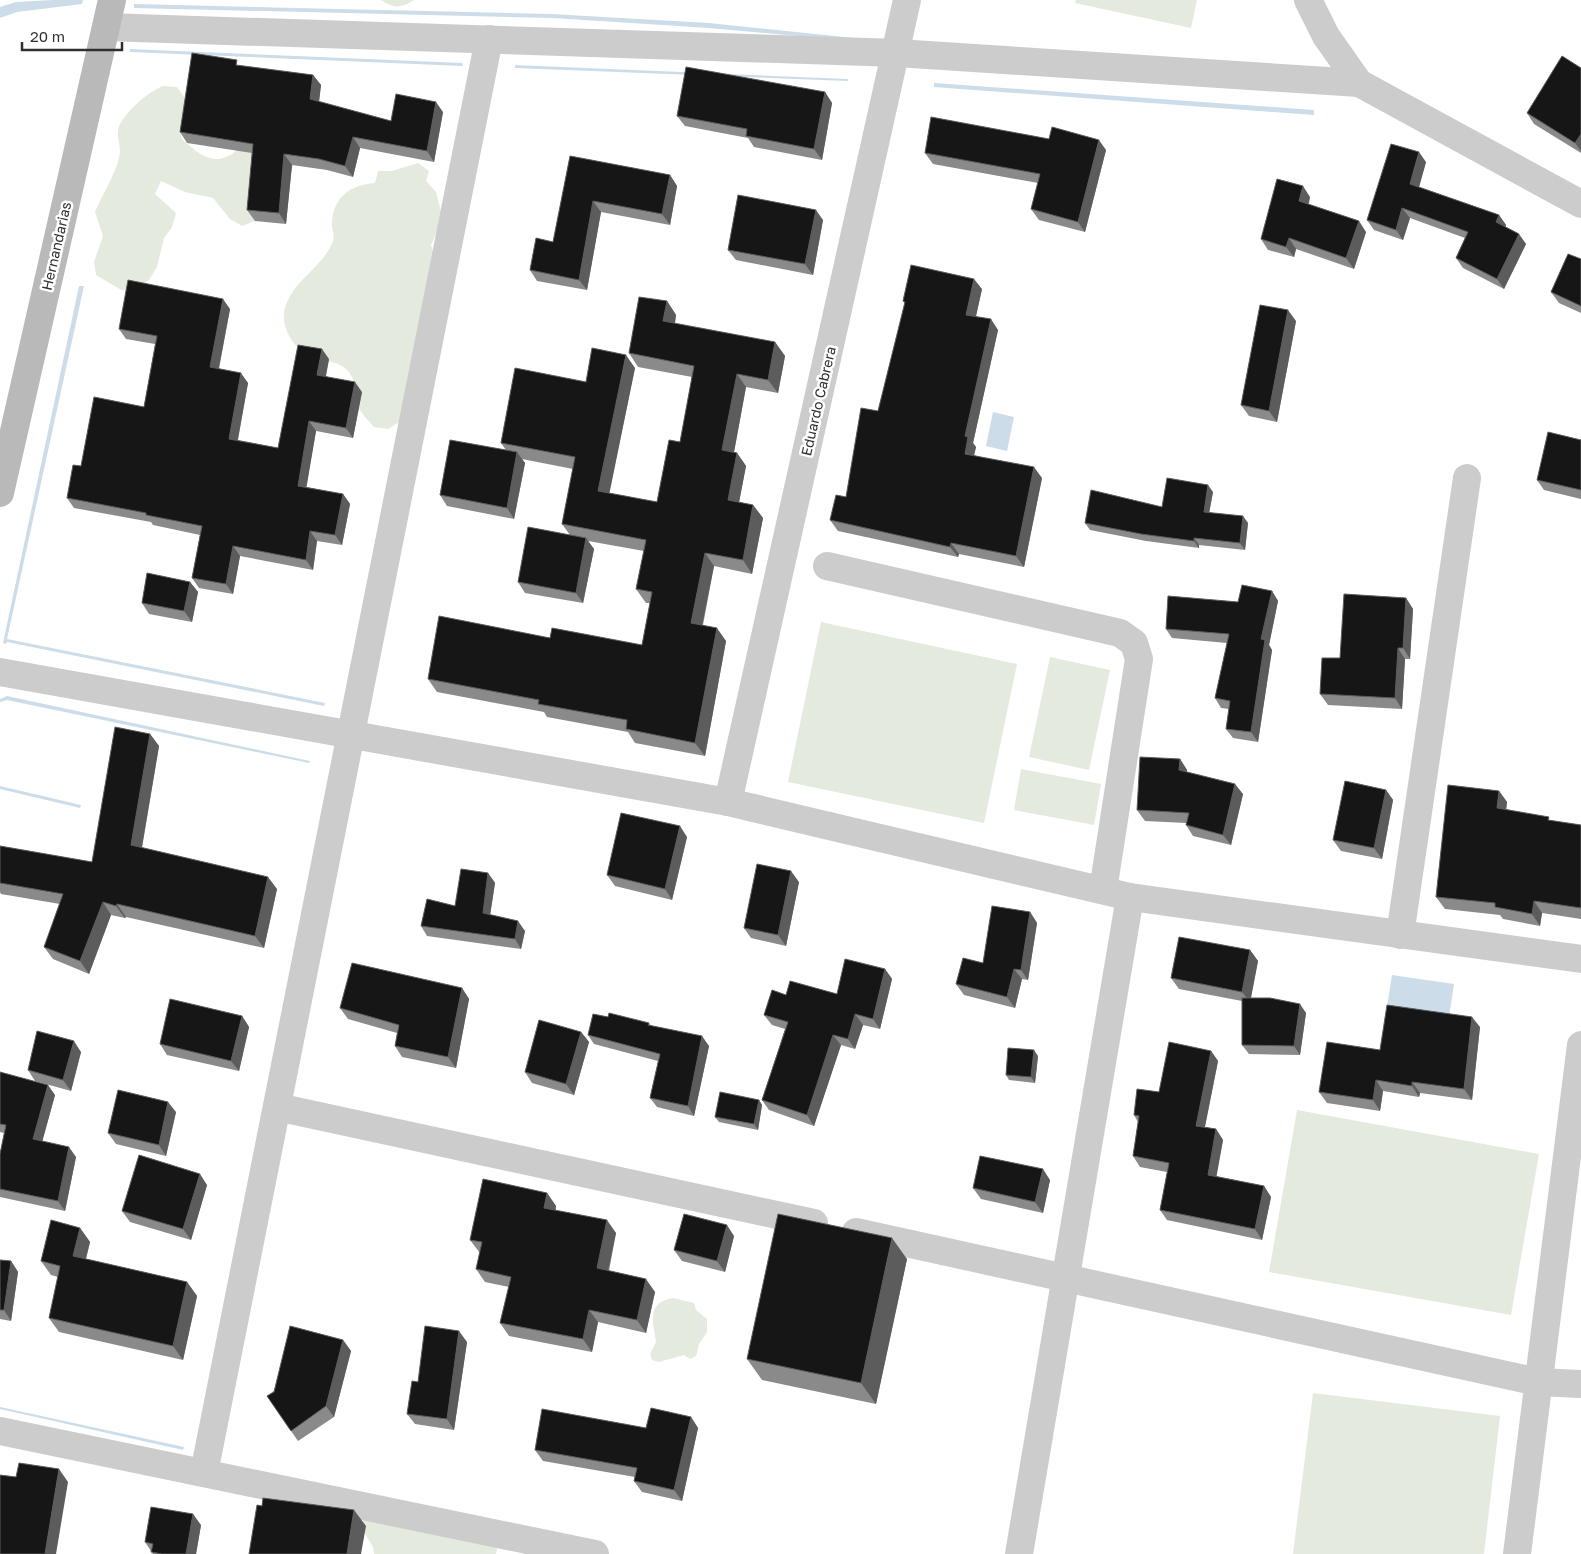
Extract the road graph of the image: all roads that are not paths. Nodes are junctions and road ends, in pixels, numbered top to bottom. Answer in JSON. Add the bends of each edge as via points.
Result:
{"nodes":[{"id":1,"x":112,"y":0,"type":"edge"},
{"id":2,"x":907,"y":0,"type":"edge"},
{"id":3,"x":1308,"y":0,"type":"edge"},
{"id":4,"x":106,"y":27,"type":"junction"},
{"id":5,"x":489,"y":39,"type":"junction"},
{"id":6,"x":896,"y":53,"type":"junction"},
{"id":7,"x":1358,"y":83,"type":"junction"},
{"id":8,"x":1581,"y":204,"type":"edge"},
{"id":9,"x":1467,"y":478,"type":"dead end"},
{"id":10,"x":0,"y":493,"type":"edge"},
{"id":11,"x":827,"y":566,"type":"dead end"},
{"id":12,"x":0,"y":672,"type":"edge"},
{"id":13,"x":351,"y":735,"type":"junction"},
{"id":14,"x":728,"y":802,"type":"junction"},
{"id":15,"x":1103,"y":890,"type":"junction"},
{"id":16,"x":1130,"y":897,"type":"junction"},
{"id":17,"x":1400,"y":935,"type":"junction"},
{"id":18,"x":1581,"y":959,"type":"edge"},
{"id":19,"x":1581,"y":1045,"type":"edge"},
{"id":20,"x":277,"y":1107,"type":"junction"},
{"id":21,"x":1068,"y":1278,"type":"junction"},
{"id":22,"x":1538,"y":1382,"type":"junction"},
{"id":23,"x":1581,"y":1384,"type":"edge"},
{"id":24,"x":0,"y":1431,"type":"edge"},
{"id":25,"x":204,"y":1473,"type":"junction"},
{"id":26,"x":595,"y":1554,"type":"edge"},
{"id":27,"x":1019,"y":1554,"type":"edge"},
{"id":28,"x":1517,"y":1554,"type":"edge"}],
"edges":[{"from":1,"to":4,"type":"street","name":"Hernandarias"},
{"from":2,"to":6,"type":"street","name":"Eduardo Cabrera"},
{"from":3,"to":7,"type":"street","via":[[1326,36]]},
{"from":4,"to":5,"type":"street"},
{"from":4,"to":10,"type":"street","name":"Hernandarias"},
{"from":5,"to":6,"type":"street"},
{"from":5,"to":13,"type":"street"},
{"from":6,"to":7,"type":"street"},
{"from":6,"to":14,"type":"street","name":"Eduardo Cabrera"},
{"from":7,"to":8,"type":"street"},
{"from":9,"to":17,"type":"street"},
{"from":11,"to":15,"type":"street","via":[[1120,633],[1134,643],[1139,659]]},
{"from":12,"to":13,"type":"street"},
{"from":13,"to":14,"type":"street"},
{"from":13,"to":20,"type":"street"},
{"from":14,"to":15,"type":"street"},
{"from":15,"to":16,"type":"street"},
{"from":16,"to":17,"type":"street"},
{"from":16,"to":21,"type":"street"},
{"from":17,"to":18,"type":"street"},
{"from":19,"to":22,"type":"street"},
{"from":20,"to":21,"type":"street"},
{"from":20,"to":25,"type":"street"},
{"from":21,"to":22,"type":"street"},
{"from":21,"to":27,"type":"street"},
{"from":22,"to":23,"type":"street"},
{"from":22,"to":28,"type":"street"},
{"from":24,"to":25,"type":"street"},
{"from":25,"to":26,"type":"street"}]}
